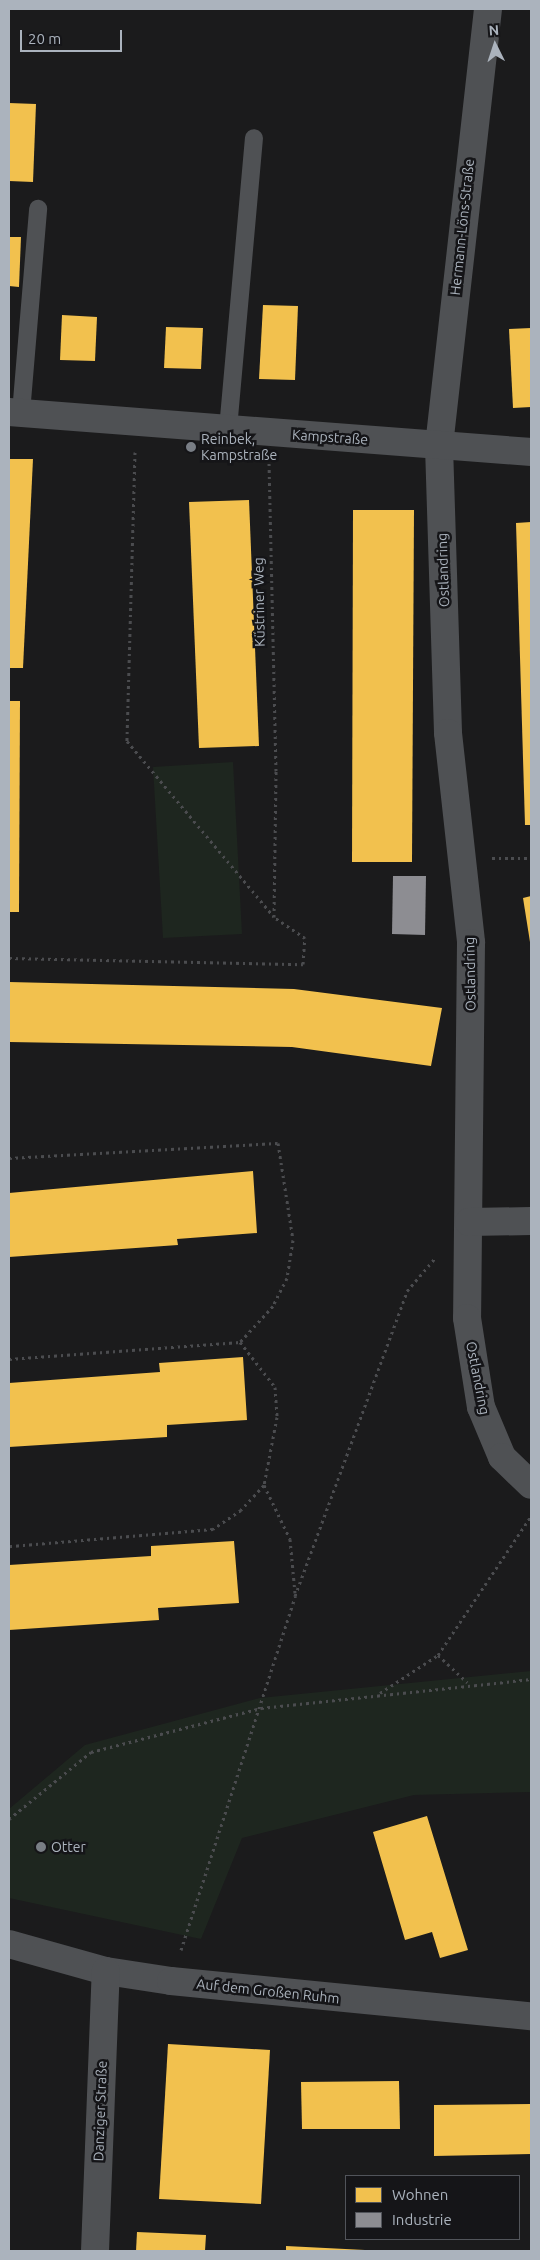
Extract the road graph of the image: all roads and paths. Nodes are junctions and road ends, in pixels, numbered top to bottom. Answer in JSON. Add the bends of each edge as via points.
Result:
{"nodes":[{"id":1,"x":488,"y":9,"type":"edge"},
{"id":2,"x":254,"y":138,"type":"dead end"},
{"id":3,"x":38,"y":209,"type":"dead end"},
{"id":4,"x":15,"y":413,"type":"edge"},
{"id":5,"x":136,"y":422,"type":"junction"},
{"id":6,"x":228,"y":429,"type":"junction"},
{"id":7,"x":269,"y":433,"type":"junction"},
{"id":8,"x":439,"y":446,"type":"junction"},
{"id":9,"x":531,"y":452,"type":"edge"},
{"id":10,"x":462,"y":858,"type":"junction"},
{"id":11,"x":531,"y":858,"type":"edge"},
{"id":12,"x":274,"y":917,"type":"junction"},
{"id":13,"x":9,"y":958,"type":"edge"},
{"id":14,"x":9,"y":1158,"type":"edge"},
{"id":15,"x":531,"y":1221,"type":"edge"},
{"id":16,"x":469,"y":1222,"type":"junction"},
{"id":17,"x":240,"y":1342,"type":"junction"},
{"id":18,"x":9,"y":1360,"type":"edge"},
{"id":19,"x":264,"y":1485,"type":"junction"},
{"id":20,"x":531,"y":1485,"type":"edge"},
{"id":21,"x":531,"y":1516,"type":"edge"},
{"id":22,"x":9,"y":1546,"type":"edge"},
{"id":23,"x":295,"y":1596,"type":"junction"},
{"id":24,"x":438,"y":1655,"type":"junction"},
{"id":25,"x":531,"y":1679,"type":"edge"},
{"id":26,"x":468,"y":1683,"type":"junction"},
{"id":27,"x":380,"y":1693,"type":"junction"},
{"id":28,"x":261,"y":1708,"type":"junction"},
{"id":29,"x":9,"y":1819,"type":"edge"},
{"id":30,"x":9,"y":1944,"type":"edge"},
{"id":31,"x":106,"y":1971,"type":"junction"},
{"id":32,"x":171,"y":1981,"type":"junction"},
{"id":33,"x":531,"y":2016,"type":"edge"},
{"id":34,"x":95,"y":2251,"type":"edge"}],
"edges":[{"from":1,"to":8,"type":"street","name":"Hermann-Löns-Straße"},
{"from":2,"to":6,"type":"lane"},
{"from":3,"to":4,"type":"lane"},
{"from":4,"to":5,"type":"street","name":"Kampstraße"},
{"from":5,"to":6,"type":"street","name":"Kampstraße"},
{"from":5,"to":12,"type":"path","via":[[127,741]]},
{"from":6,"to":7,"type":"street","name":"Kampstraße"},
{"from":7,"to":8,"type":"street","name":"Kampstraße"},
{"from":7,"to":12,"type":"path","name":"Küstriner Weg","via":[[276,771]]},
{"from":8,"to":9,"type":"street","name":"Kampstraße"},
{"from":8,"to":10,"type":"street","name":"Ostlandring","via":[[448,733]]},
{"from":10,"to":11,"type":"path"},
{"from":10,"to":16,"type":"street","name":"Ostlandring","via":[[471,943]]},
{"from":12,"to":13,"type":"path","via":[[305,938],[303,964]]},
{"from":14,"to":17,"type":"path","via":[[278,1143],[293,1240],[287,1278],[273,1306]]},
{"from":15,"to":16,"type":"street"},
{"from":16,"to":20,"type":"street","name":"Ostlandring","via":[[467,1318],[481,1407],[502,1457]]},
{"from":16,"to":23,"type":"path","via":[[407,1291]]},
{"from":17,"to":18,"type":"path"},
{"from":17,"to":19,"type":"path","via":[[275,1387],[278,1417]]},
{"from":19,"to":22,"type":"path","via":[[241,1510],[213,1529]]},
{"from":19,"to":23,"type":"path","via":[[290,1539]]},
{"from":21,"to":24,"type":"path"},
{"from":23,"to":28,"type":"path"},
{"from":24,"to":26,"type":"path"},
{"from":24,"to":27,"type":"path"},
{"from":25,"to":26,"type":"path"},
{"from":26,"to":27,"type":"path"},
{"from":27,"to":28,"type":"path"},
{"from":28,"to":29,"type":"path","via":[[91,1752]]},
{"from":28,"to":32,"type":"path"},
{"from":30,"to":31,"type":"street","name":"Auf dem Großen Ruhm"},
{"from":31,"to":32,"type":"street","name":"Auf dem Großen Ruhm"},
{"from":31,"to":34,"type":"street","name":"Danziger Straße"},
{"from":32,"to":33,"type":"street","name":"Auf dem Großen Ruhm"}]}
